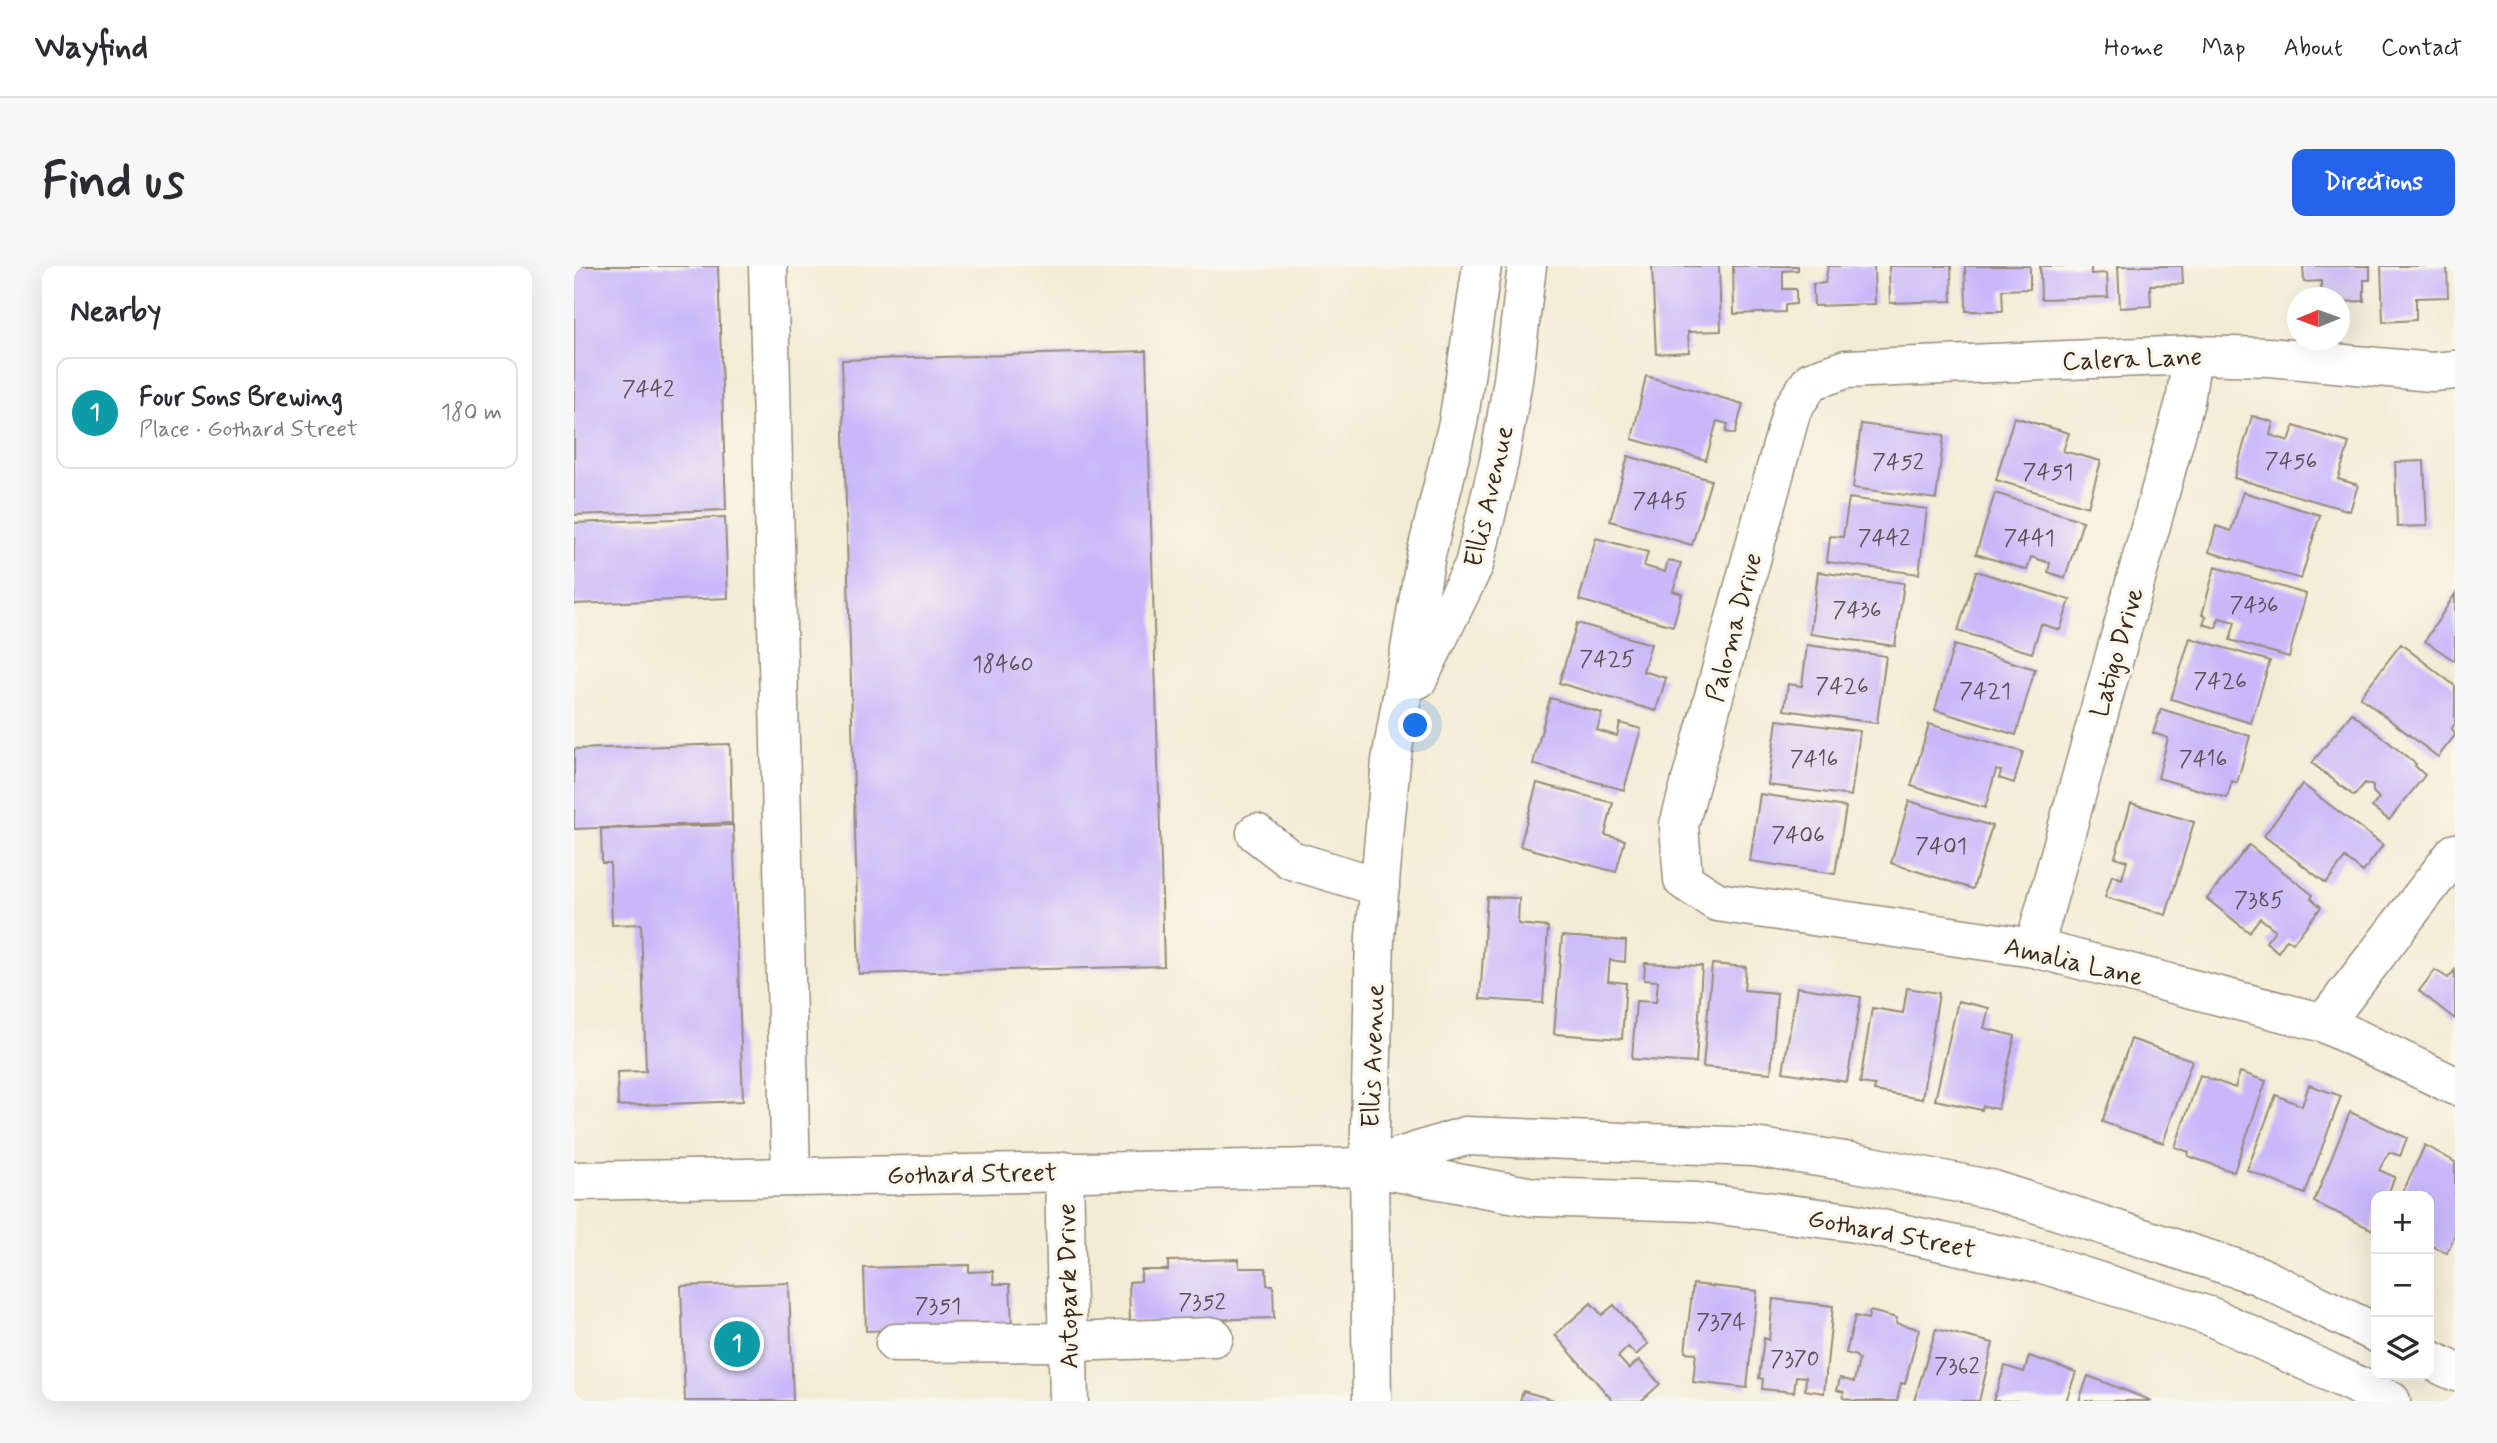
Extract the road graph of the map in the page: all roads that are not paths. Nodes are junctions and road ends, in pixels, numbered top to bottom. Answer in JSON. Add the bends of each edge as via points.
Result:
{"nodes":[{"id":1,"x":768,"y":266,"type":"edge"},
{"id":2,"x":1482,"y":266,"type":"edge"},
{"id":3,"x":1527,"y":266,"type":"edge"},
{"id":4,"x":2192,"y":355,"type":"junction"},
{"id":5,"x":2455,"y":370,"type":"edge"},
{"id":6,"x":1811,"y":381,"type":"joint"},
{"id":7,"x":1401,"y":712,"type":"junction"},
{"id":8,"x":1256,"y":833,"type":"dead end"},
{"id":9,"x":2455,"y":853,"type":"edge"},
{"id":10,"x":1683,"y":880,"type":"joint"},
{"id":11,"x":1380,"y":887,"type":"junction"},
{"id":12,"x":2034,"y":948,"type":"junction"},
{"id":13,"x":2324,"y":1023,"type":"junction"},
{"id":14,"x":2455,"y":1086,"type":"edge"},
{"id":15,"x":1369,"y":1167,"type":"junction"},
{"id":16,"x":1064,"y":1171,"type":"junction"},
{"id":17,"x":791,"y":1177,"type":"junction"},
{"id":18,"x":574,"y":1181,"type":"edge"},
{"id":19,"x":2371,"y":1331,"type":"edge"},
{"id":20,"x":1214,"y":1337,"type":"dead end"},
{"id":21,"x":1068,"y":1342,"type":"junction"},
{"id":22,"x":895,"y":1343,"type":"dead end"},
{"id":23,"x":2434,"y":1361,"type":"edge"},
{"id":24,"x":2455,"y":1371,"type":"edge"},
{"id":25,"x":1069,"y":1401,"type":"edge"},
{"id":26,"x":1372,"y":1401,"type":"edge"},
{"id":27,"x":2391,"y":1401,"type":"edge"}],
"edges":[{"from":1,"to":17,"type":"street"},
{"from":2,"to":7,"type":"street","name":"Ellis Avenue","via":[[1458,423],[1426,555]]},
{"from":3,"to":7,"type":"street","name":"Ellis Avenue","via":[[1499,461],[1474,565]]},
{"from":4,"to":5,"type":"street","name":"Calera Lane"},
{"from":4,"to":6,"type":"street","name":"Calera Lane","via":[[1846,369]]},
{"from":4,"to":12,"type":"street","name":"Latigo Drive","via":[[2185,402]]},
{"from":6,"to":10,"type":"street","name":"Paloma Drive","via":[[1792,409],[1679,825]]},
{"from":7,"to":11,"type":"street","name":"Ellis Avenue","via":[[1391,761]]},
{"from":8,"to":11,"type":"street","via":[[1291,860]]},
{"from":9,"to":13,"type":"street"},
{"from":10,"to":12,"type":"street","name":"Amalia Lane","via":[[1717,902]]},
{"from":11,"to":15,"type":"street","name":"Ellis Avenue"},
{"from":12,"to":13,"type":"street","name":"Amalia Lane"},
{"from":13,"to":14,"type":"street","name":"Amalia Lane"},
{"from":15,"to":16,"type":"street","name":"Gothard Street"},
{"from":15,"to":19,"type":"street","name":"Gothard Street","via":[[1465,1136],[1754,1147],[1851,1162],[1994,1190],[2257,1275]]},
{"from":15,"to":26,"type":"street","name":"Ellis Avenue"},
{"from":15,"to":27,"type":"street","name":"Gothard Street","via":[[1533,1197],[1697,1202],[1850,1222],[2043,1264],[2212,1317]]},
{"from":16,"to":17,"type":"street","name":"Gothard Street"},
{"from":16,"to":21,"type":"street","name":"Autopark Drive"},
{"from":17,"to":18,"type":"street","name":"Gothard Street"},
{"from":20,"to":21,"type":"street"},
{"from":21,"to":22,"type":"street"},
{"from":21,"to":25,"type":"street","name":"Autopark Drive"},
{"from":23,"to":24,"type":"street"}]}
